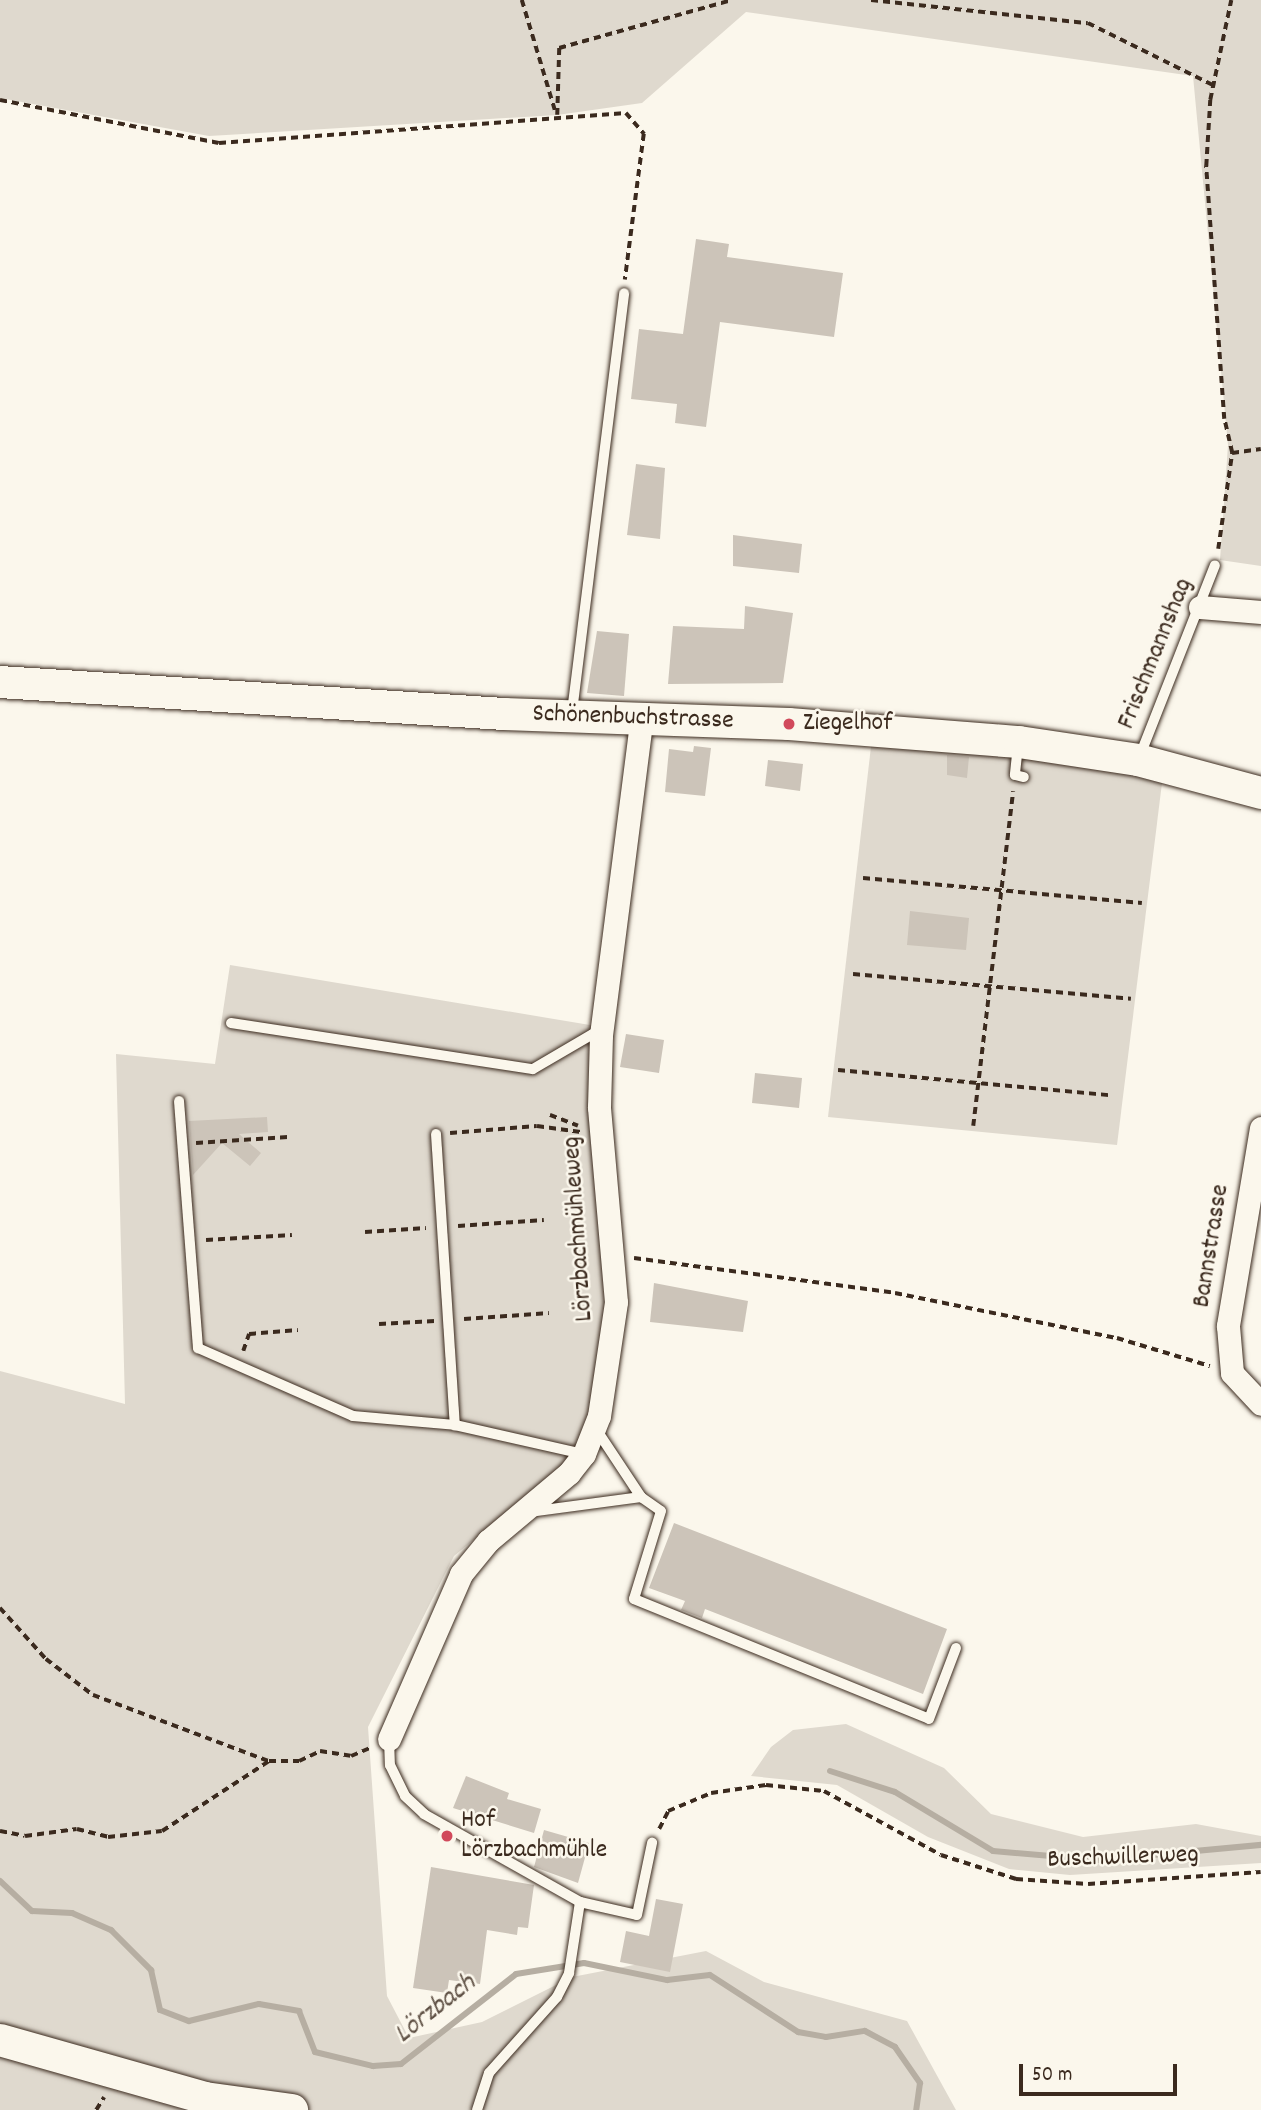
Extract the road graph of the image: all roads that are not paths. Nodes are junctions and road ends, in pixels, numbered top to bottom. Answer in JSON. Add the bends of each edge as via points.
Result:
{"nodes":[{"id":1,"x":624,"y":293,"type":"road end"},
{"id":2,"x":1215,"y":565,"type":"road end"},
{"id":3,"x":1200,"y":607,"type":"junction"},
{"id":4,"x":1261,"y":612,"type":"edge"},
{"id":5,"x":0,"y":682,"type":"edge"},
{"id":6,"x":571,"y":715,"type":"junction"},
{"id":7,"x":642,"y":717,"type":"junction"},
{"id":8,"x":1019,"y":742,"type":"junction"},
{"id":9,"x":1138,"y":760,"type":"junction"},
{"id":10,"x":1020,"y":776,"type":"road end"},
{"id":11,"x":1261,"y":793,"type":"edge"},
{"id":12,"x":231,"y":1023,"type":"dead end"},
{"id":13,"x":601,"y":1035,"type":"junction"},
{"id":14,"x":179,"y":1101,"type":"dead end"},
{"id":15,"x":1261,"y":1128,"type":"edge"},
{"id":16,"x":436,"y":1134,"type":"road end"},
{"id":17,"x":1261,"y":1404,"type":"edge"},
{"id":18,"x":455,"y":1426,"type":"junction"},
{"id":19,"x":595,"y":1426,"type":"junction"},
{"id":20,"x":584,"y":1454,"type":"junction"},
{"id":21,"x":641,"y":1497,"type":"junction"},
{"id":22,"x":521,"y":1513,"type":"junction"},
{"id":23,"x":956,"y":1648,"type":"dead end"},
{"id":24,"x":389,"y":1739,"type":"joint"},
{"id":25,"x":652,"y":1843,"type":"road end"},
{"id":26,"x":580,"y":1902,"type":"junction"},
{"id":27,"x":0,"y":2040,"type":"edge"},
{"id":28,"x":292,"y":2110,"type":"edge"},
{"id":29,"x":477,"y":2110,"type":"edge"}],
"edges":[{"from":1,"to":6,"type":"lane"},
{"from":2,"to":3,"type":"lane","name":"Frischmannshag"},
{"from":3,"to":4,"type":"street"},
{"from":3,"to":9,"type":"lane","name":"Frischmannshag"},
{"from":5,"to":6,"type":"street","name":"Schönenbuchstrasse"},
{"from":6,"to":7,"type":"street","name":"Schönenbuchstrasse"},
{"from":7,"to":8,"type":"street","name":"Schönenbuchstrasse"},
{"from":7,"to":13,"type":"street","name":"Lörzbachmühleweg"},
{"from":8,"to":9,"type":"street","name":"Schönenbuchstrasse"},
{"from":8,"to":10,"type":"lane"},
{"from":9,"to":11,"type":"street","name":"Schönenbuchstrasse"},
{"from":12,"to":13,"type":"lane","via":[[533,1069],[593,1034]]},
{"from":13,"to":19,"type":"street","name":"Lörzbachmühleweg","via":[[599,1107],[611,1255],[612,1355]]},
{"from":14,"to":18,"type":"lane","via":[[198,1348],[353,1416]]},
{"from":15,"to":17,"type":"street","name":"Bannstrasse","via":[[1232,1279],[1233,1373]]},
{"from":16,"to":18,"type":"lane"},
{"from":18,"to":20,"type":"lane"},
{"from":19,"to":20,"type":"street","name":"Lörzbachmühleweg"},
{"from":19,"to":21,"type":"lane"},
{"from":20,"to":22,"type":"street","name":"Lörzbachmühleweg"},
{"from":21,"to":22,"type":"lane"},
{"from":21,"to":23,"type":"lane","via":[[661,1511],[634,1599],[929,1719]]},
{"from":22,"to":24,"type":"street","name":"Lörzbachmühleweg","via":[[461,1574]]},
{"from":24,"to":26,"type":"lane","via":[[390,1765],[405,1796],[424,1814]]},
{"from":25,"to":26,"type":"lane","via":[[637,1915]]},
{"from":26,"to":29,"type":"lane","via":[[569,1972],[556,1997],[489,2073]]},
{"from":27,"to":28,"type":"street","via":[[205,2098]]}]}
